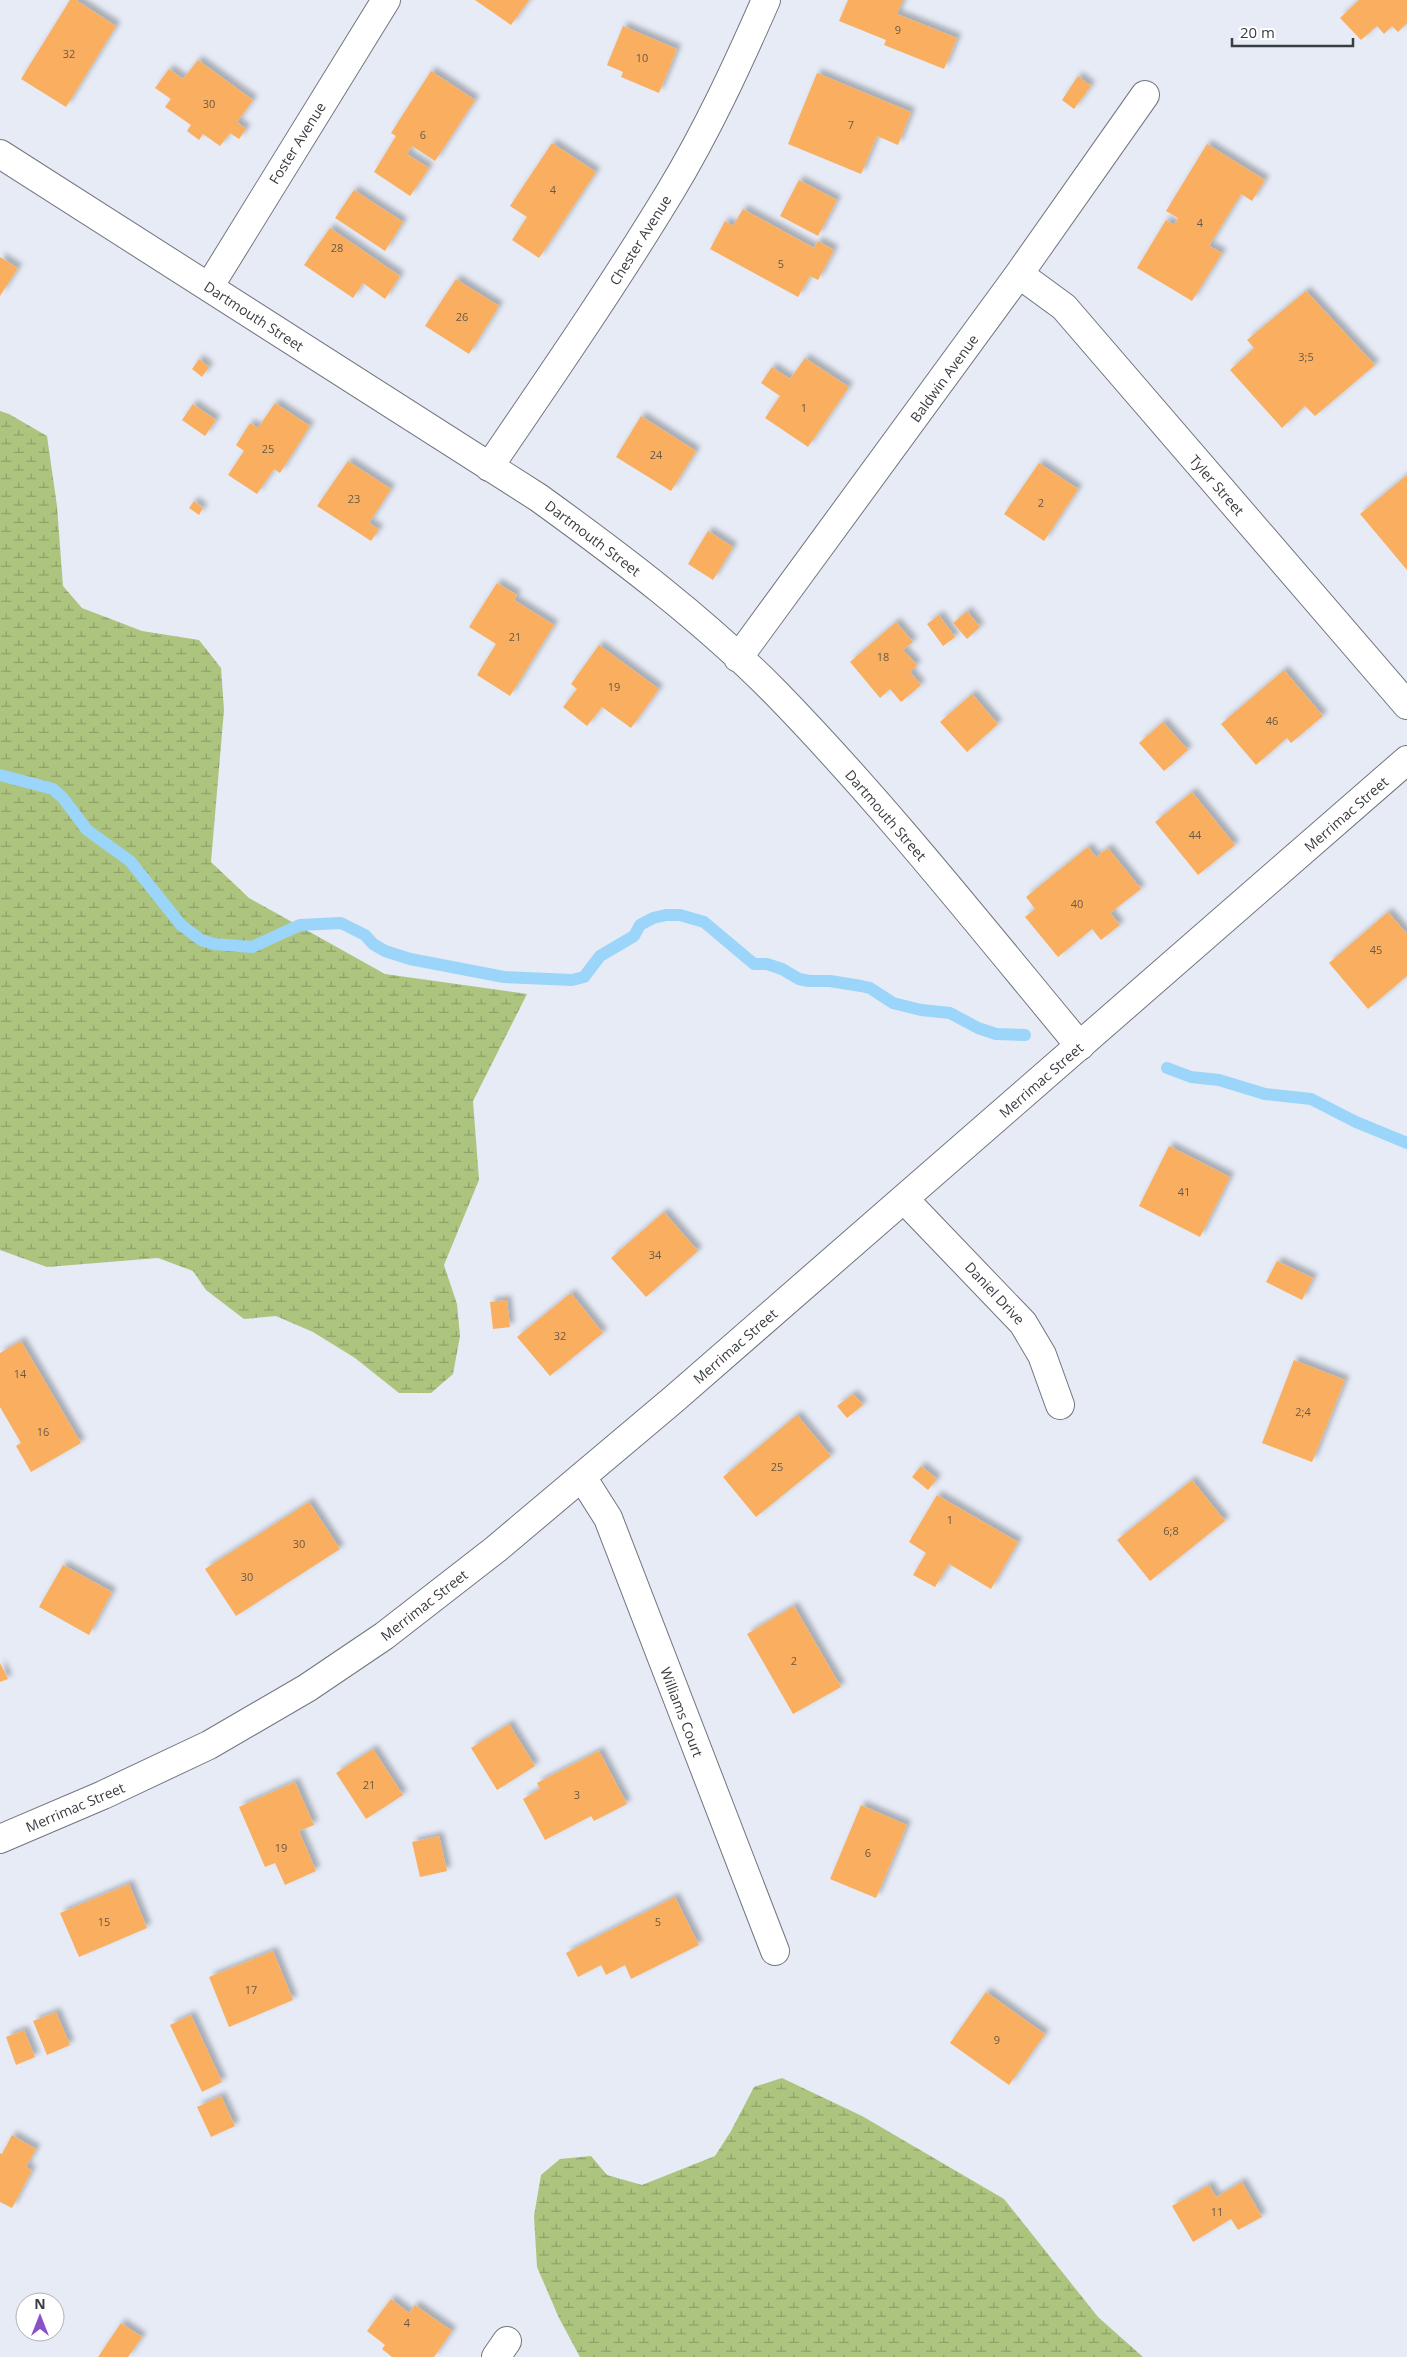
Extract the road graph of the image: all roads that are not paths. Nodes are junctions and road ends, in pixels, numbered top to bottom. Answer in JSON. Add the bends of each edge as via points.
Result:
{"nodes":[{"id":1,"x":386,"y":0,"type":"edge"},
{"id":2,"x":766,"y":0,"type":"edge"},
{"id":3,"x":1145,"y":95,"type":"dead end"},
{"id":4,"x":0,"y":154,"type":"edge"},
{"id":5,"x":1019,"y":274,"type":"junction"},
{"id":6,"x":210,"y":287,"type":"junction"},
{"id":7,"x":489,"y":467,"type":"junction"},
{"id":8,"x":738,"y":658,"type":"junction"},
{"id":9,"x":1407,"y":705,"type":"edge"},
{"id":10,"x":1407,"y":760,"type":"edge"},
{"id":11,"x":1080,"y":1046,"type":"junction"},
{"id":12,"x":904,"y":1199,"type":"junction"},
{"id":13,"x":1060,"y":1405,"type":"dead end"},
{"id":14,"x":582,"y":1477,"type":"junction"},
{"id":15,"x":0,"y":1838,"type":"edge"},
{"id":16,"x":774,"y":1951,"type":"dead end"}],
"edges":[{"from":1,"to":6,"type":"street","name":"Foster Avenue"},
{"from":2,"to":7,"type":"street","name":"Chester Avenue","via":[[728,86],[671,192],[579,336]]},
{"from":3,"to":5,"type":"street","name":"Baldwin Avenue"},
{"from":4,"to":6,"type":"street","name":"Dartmouth Street"},
{"from":5,"to":8,"type":"street","name":"Baldwin Avenue"},
{"from":5,"to":9,"type":"street","name":"Tyler Street","via":[[1064,307]]},
{"from":6,"to":7,"type":"street","name":"Dartmouth Street"},
{"from":7,"to":8,"type":"street","name":"Dartmouth Street","via":[[590,535],[694,617]]},
{"from":8,"to":11,"type":"street","name":"Dartmouth Street","via":[[863,785]]},
{"from":10,"to":11,"type":"street","name":"Merrimac Street"},
{"from":11,"to":12,"type":"street","name":"Merrimac Street"},
{"from":12,"to":13,"type":"street","name":"Daniel Drive","via":[[1023,1323],[1042,1355]]},
{"from":12,"to":14,"type":"street","name":"Merrimac Street"},
{"from":14,"to":15,"type":"street","name":"Merrimac Street","via":[[398,1625],[307,1688],[177,1761]]},
{"from":14,"to":16,"type":"street","name":"Williams Court","via":[[608,1518]]}]}
